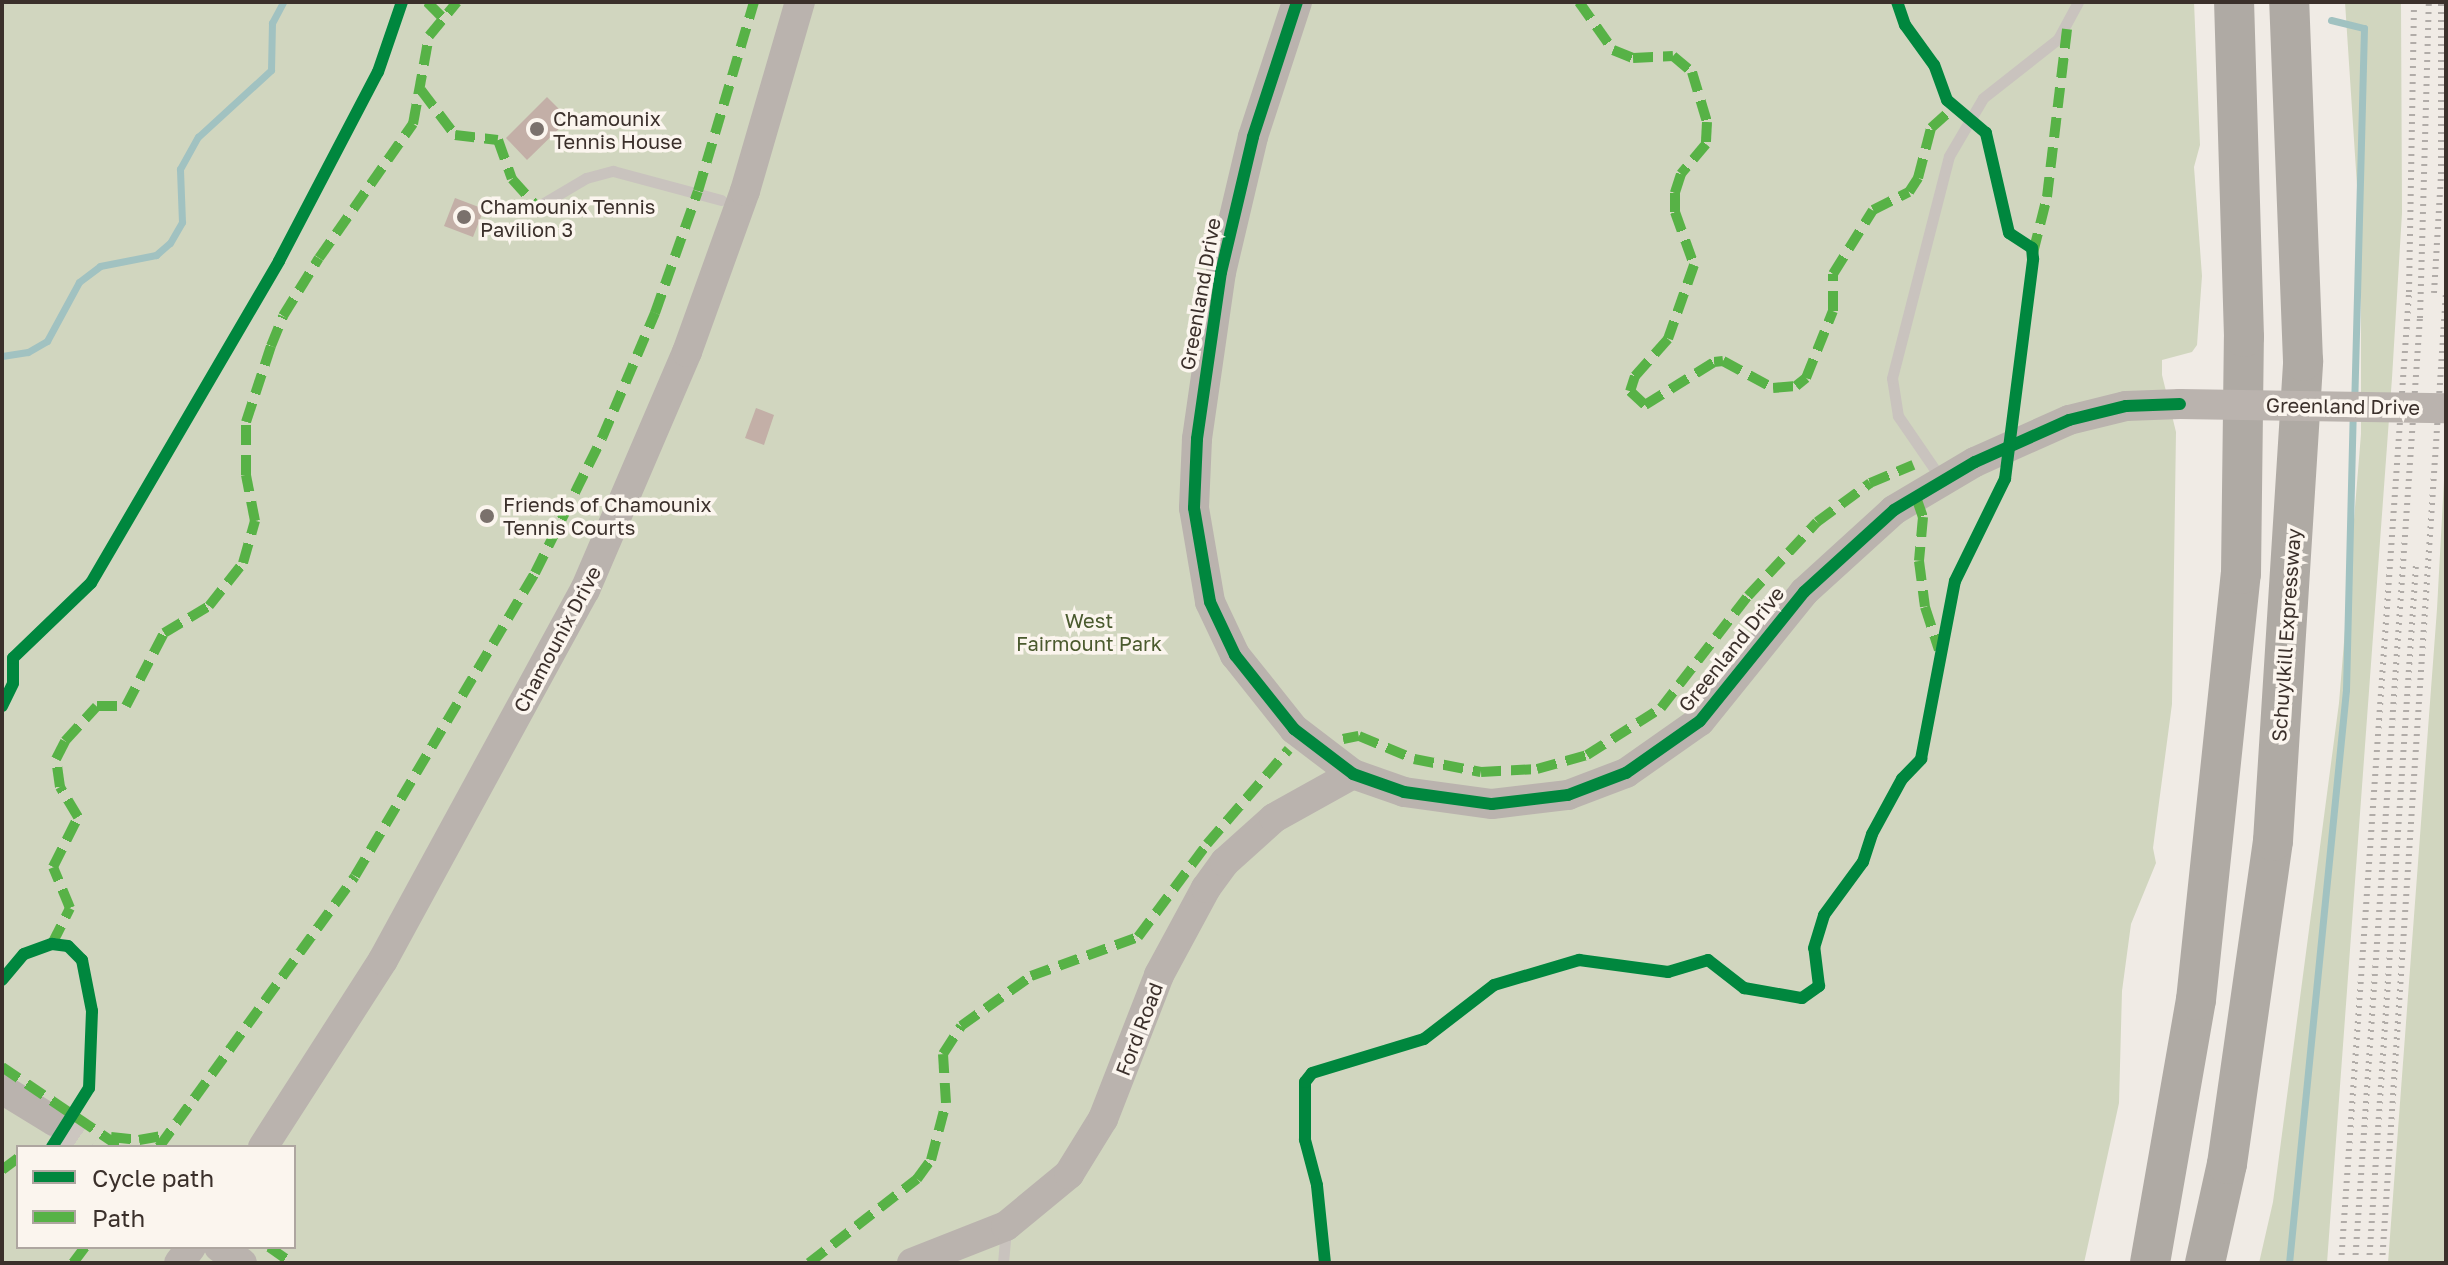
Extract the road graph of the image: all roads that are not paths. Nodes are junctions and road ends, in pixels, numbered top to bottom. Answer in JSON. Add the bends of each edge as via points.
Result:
{"nodes":[{"id":1,"x":800,"y":2,"type":"edge"},
{"id":2,"x":1297,"y":2,"type":"edge"},
{"id":3,"x":2078,"y":2,"type":"edge"},
{"id":4,"x":2234,"y":2,"type":"edge"},
{"id":5,"x":2289,"y":2,"type":"edge"},
{"id":6,"x":721,"y":200,"type":"dead end"},
{"id":7,"x":537,"y":207,"type":"dead end"},
{"id":8,"x":2446,"y":408,"type":"edge"},
{"id":9,"x":1942,"y":480,"type":"junction"},
{"id":10,"x":1353,"y":774,"type":"junction"},
{"id":11,"x":2,"y":1089,"type":"edge"},
{"id":12,"x":54,"y":1121,"type":"tunnel mouth"},
{"id":13,"x":264,"y":1145,"type":"edge"},
{"id":14,"x":1006,"y":1226,"type":"junction"},
{"id":15,"x":222,"y":1249,"type":"edge"},
{"id":16,"x":242,"y":1263,"type":"edge"},
{"id":17,"x":912,"y":1263,"type":"edge"},
{"id":18,"x":1003,"y":1263,"type":"edge"},
{"id":19,"x":2150,"y":1263,"type":"edge"},
{"id":20,"x":2205,"y":1263,"type":"edge"}],
"edges":[{"from":1,"to":13,"type":"street","name":"Chamounix Drive","via":[[723,254],[667,406],[591,578],[383,960]]},
{"from":2,"to":10,"type":"street","name":"Greenland Drive","via":[[1253,137],[1221,272],[1197,439],[1194,508],[1210,602],[1235,655],[1294,729]]},
{"from":3,"to":9,"type":"lane","via":[[2058,39],[1983,98],[1949,156],[1892,378],[1898,416]]},
{"from":4,"to":19,"type":"highway","via":[[2244,337],[2241,574],[2196,1000]]},
{"from":5,"to":20,"type":"highway","name":"Schuylkill Expressway","via":[[2303,361],[2273,841],[2227,1164]]},
{"from":6,"to":7,"type":"lane","via":[[652,177],[613,171],[586,178]]},
{"from":8,"to":9,"type":"street","name":"Greenland Drive","bridge":true,"via":[[2126,406],[2069,420]]},
{"from":9,"to":10,"type":"street","name":"Greenland Drive","via":[[1855,542],[1804,592],[1700,721],[1626,773],[1568,795],[1492,804],[1404,792]]},
{"from":10,"to":14,"type":"street","name":"Ford Road","via":[[1274,818],[1225,862],[1164,965],[1123,1075],[1086,1151],[1049,1194]]},
{"from":11,"to":12,"type":"street"},
{"from":14,"to":17,"type":"street","name":"Ford Road"},
{"from":14,"to":18,"type":"lane"},
{"from":15,"to":16,"type":"street"}]}
